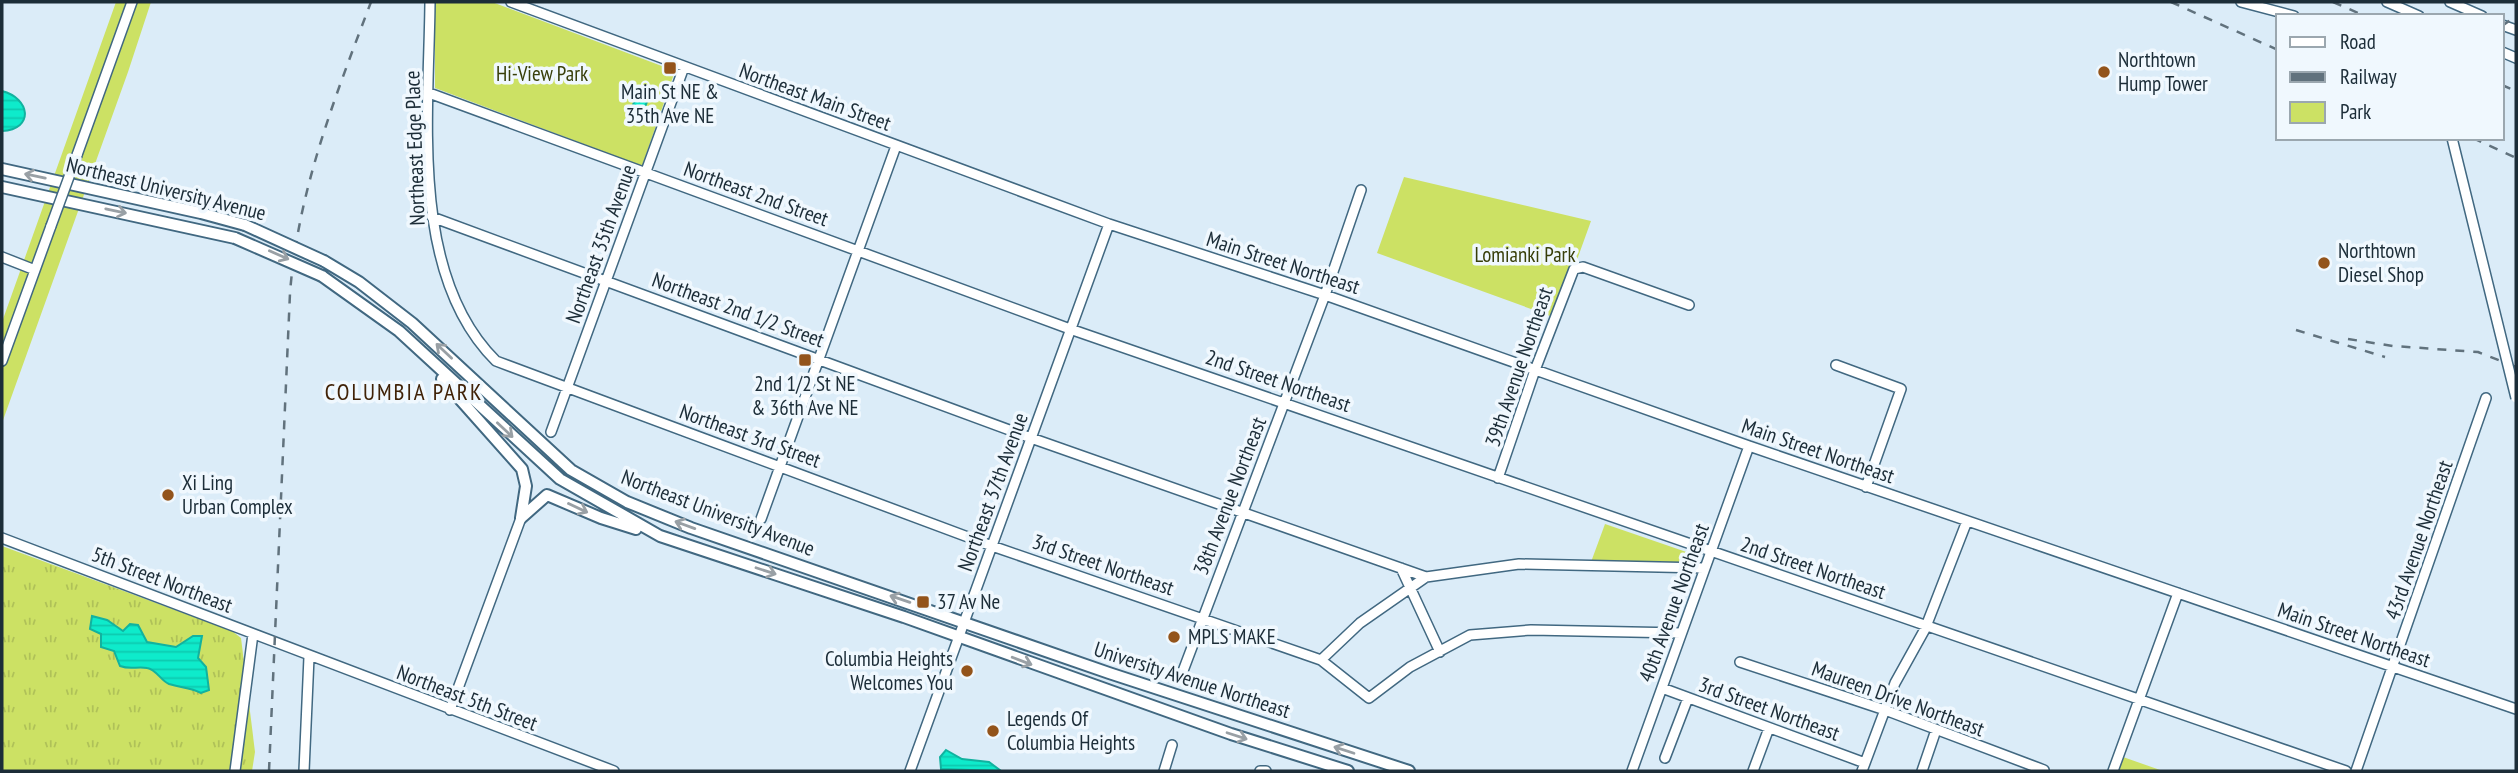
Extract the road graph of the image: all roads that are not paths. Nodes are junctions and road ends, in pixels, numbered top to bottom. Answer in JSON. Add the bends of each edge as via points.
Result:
{"nodes":[{"id":1,"x":132,"y":2,"type":"edge"},
{"id":2,"x":430,"y":2,"type":"edge"},
{"id":3,"x":511,"y":2,"type":"edge"},
{"id":4,"x":2241,"y":2,"type":"edge"},
{"id":5,"x":2266,"y":2,"type":"edge"},
{"id":6,"x":2387,"y":2,"type":"edge"},
{"id":7,"x":2450,"y":2,"type":"edge"},
{"id":8,"x":2289,"y":14,"type":"edge"},
{"id":9,"x":2414,"y":14,"type":"edge"},
{"id":10,"x":2477,"y":14,"type":"edge"},
{"id":11,"x":684,"y":67,"type":"junction"},
{"id":12,"x":429,"y":93,"type":"junction"},
{"id":13,"x":2452,"y":140,"type":"edge"},
{"id":14,"x":896,"y":146,"type":"junction"},
{"id":15,"x":2,"y":169,"type":"edge"},
{"id":16,"x":645,"y":172,"type":"junction"},
{"id":17,"x":2,"y":187,"type":"edge"},
{"id":18,"x":1361,"y":190,"type":"dead end"},
{"id":19,"x":432,"y":217,"type":"junction"},
{"id":20,"x":1108,"y":224,"type":"junction"},
{"id":21,"x":858,"y":251,"type":"junction"},
{"id":22,"x":2,"y":257,"type":"edge"},
{"id":23,"x":35,"y":270,"type":"junction"},
{"id":24,"x":606,"y":280,"type":"junction"},
{"id":25,"x":1325,"y":295,"type":"junction"},
{"id":26,"x":1689,"y":305,"type":"dead end"},
{"id":27,"x":1070,"y":329,"type":"junction"},
{"id":28,"x":424,"y":354,"type":"junction"},
{"id":29,"x":819,"y":358,"type":"junction"},
{"id":30,"x":2,"y":360,"type":"edge"},
{"id":31,"x":496,"y":362,"type":"joint"},
{"id":32,"x":1836,"y":365,"type":"dead end"},
{"id":33,"x":1535,"y":370,"type":"junction"},
{"id":34,"x":568,"y":387,"type":"junction"},
{"id":35,"x":2486,"y":398,"type":"dead end"},
{"id":36,"x":2516,"y":398,"type":"edge"},
{"id":37,"x":1285,"y":401,"type":"junction"},
{"id":38,"x":551,"y":432,"type":"dead end"},
{"id":39,"x":1031,"y":438,"type":"junction"},
{"id":40,"x":1749,"y":446,"type":"junction"},
{"id":41,"x":780,"y":466,"type":"junction"},
{"id":42,"x":1498,"y":478,"type":"junction"},
{"id":43,"x":1866,"y":487,"type":"junction"},
{"id":44,"x":1244,"y":511,"type":"junction"},
{"id":45,"x":521,"y":518,"type":"junction"},
{"id":46,"x":761,"y":519,"type":"dead end"},
{"id":47,"x":1967,"y":521,"type":"junction"},
{"id":48,"x":660,"y":536,"type":"junction"},
{"id":49,"x":2,"y":538,"type":"edge"},
{"id":50,"x":992,"y":546,"type":"junction"},
{"id":51,"x":1711,"y":551,"type":"junction"},
{"id":52,"x":1401,"y":568,"type":"junction"},
{"id":53,"x":1704,"y":568,"type":"junction"},
{"id":54,"x":1426,"y":577,"type":"junction"},
{"id":55,"x":1411,"y":587,"type":"junction"},
{"id":56,"x":2178,"y":593,"type":"junction"},
{"id":57,"x":1203,"y":619,"type":"junction"},
{"id":58,"x":964,"y":621,"type":"junction"},
{"id":59,"x":1926,"y":625,"type":"junction"},
{"id":60,"x":1681,"y":633,"type":"junction"},
{"id":61,"x":253,"y":634,"type":"junction"},
{"id":62,"x":958,"y":637,"type":"junction"},
{"id":63,"x":1440,"y":652,"type":"junction"},
{"id":64,"x":309,"y":657,"type":"junction"},
{"id":65,"x":1321,"y":660,"type":"junction"},
{"id":66,"x":1740,"y":662,"type":"dead end"},
{"id":67,"x":2393,"y":667,"type":"junction"},
{"id":68,"x":1184,"y":671,"type":"dead end"},
{"id":69,"x":1662,"y":688,"type":"junction"},
{"id":70,"x":1688,"y":698,"type":"junction"},
{"id":71,"x":2139,"y":698,"type":"junction"},
{"id":72,"x":2516,"y":709,"type":"edge"},
{"id":73,"x":450,"y":710,"type":"junction"},
{"id":74,"x":1885,"y":710,"type":"junction"},
{"id":75,"x":1769,"y":728,"type":"junction"},
{"id":76,"x":1936,"y":730,"type":"junction"},
{"id":77,"x":1172,"y":745,"type":"dead end"},
{"id":78,"x":1665,"y":758,"type":"dead end"},
{"id":79,"x":1864,"y":767,"type":"edge"},
{"id":80,"x":2044,"y":770,"type":"edge"},
{"id":81,"x":235,"y":771,"type":"edge"},
{"id":82,"x":304,"y":771,"type":"edge"},
{"id":83,"x":614,"y":771,"type":"edge"},
{"id":84,"x":910,"y":771,"type":"edge"},
{"id":85,"x":1164,"y":771,"type":"edge"},
{"id":86,"x":1260,"y":771,"type":"edge"},
{"id":87,"x":1266,"y":771,"type":"edge"},
{"id":88,"x":1348,"y":771,"type":"edge"},
{"id":89,"x":1409,"y":771,"type":"edge"},
{"id":90,"x":1632,"y":771,"type":"edge"},
{"id":91,"x":1753,"y":771,"type":"edge"},
{"id":92,"x":1922,"y":771,"type":"edge"},
{"id":93,"x":2113,"y":771,"type":"edge"},
{"id":94,"x":2346,"y":771,"type":"edge"},
{"id":95,"x":2356,"y":771,"type":"edge"}],
"edges":[{"from":1,"to":23,"type":"street","bridge":true},
{"from":2,"to":12,"type":"street","name":"Northeast Edge Place"},
{"from":3,"to":11,"type":"street","name":"Northeast Main Street"},
{"from":4,"to":8,"type":"street"},
{"from":5,"to":8,"type":"street"},
{"from":6,"to":9,"type":"street"},
{"from":7,"to":10,"type":"street"},
{"from":11,"to":14,"type":"street","name":"Northeast Main Street"},
{"from":11,"to":16,"type":"street","name":"Northeast 35th Avenue"},
{"from":12,"to":16,"type":"street","name":"Northeast 2nd Street"},
{"from":12,"to":19,"type":"street","name":"Northeast Edge Place"},
{"from":13,"to":36,"type":"street","bridge":true},
{"from":14,"to":20,"type":"street","name":"Northeast Main Street"},
{"from":14,"to":21,"type":"street"},
{"from":58,"to":15,"type":"main road","name":"Northeast University Avenue","one_way":true,"bridge":true,"via":[[653,514],[598,487],[547,448],[382,298],[324,261],[244,225]]},
{"from":16,"to":21,"type":"street","name":"Northeast 2nd Street"},
{"from":16,"to":24,"type":"street","name":"Northeast 35th Avenue"},
{"from":17,"to":28,"type":"main road","name":"Northeast University Avenue","one_way":true,"bridge":true,"via":[[235,238],[322,276],[400,331]]},
{"from":18,"to":25,"type":"street","name":"38th Avenue Northeast"},
{"from":19,"to":24,"type":"street","name":"Northeast 2nd 1/2 Street"},
{"from":19,"to":31,"type":"street","name":"Northeast Edge Place","via":[[448,282],[475,338]]},
{"from":20,"to":25,"type":"street","name":"Main Street Northeast"},
{"from":20,"to":27,"type":"street","name":"Northeast 37th Avenue"},
{"from":21,"to":27,"type":"street","name":"Northeast 2nd Street"},
{"from":21,"to":29,"type":"street"},
{"from":22,"to":23,"type":"street"},
{"from":23,"to":30,"type":"street"},
{"from":24,"to":29,"type":"street","name":"Northeast 2nd 1/2 Street"},
{"from":24,"to":34,"type":"street","name":"Northeast 35th Avenue"},
{"from":25,"to":33,"type":"street","name":"Main Street Northeast"},
{"from":25,"to":37,"type":"street","name":"38th Avenue Northeast"},
{"from":26,"to":33,"type":"street","name":"39th Avenue Northeast","via":[[1583,267],[1574,269]]},
{"from":27,"to":37,"type":"street","name":"2nd Street Northeast"},
{"from":27,"to":39,"type":"street","name":"Northeast 37th Avenue"},
{"from":28,"to":45,"type":"main road","via":[[455,396],[522,469],[526,486]]},
{"from":28,"to":48,"type":"main road","name":"Northeast University Avenue","one_way":true,"via":[[560,479]]},
{"from":29,"to":39,"type":"street","name":"Northeast 2nd 1/2 Street"},
{"from":29,"to":41,"type":"street"},
{"from":31,"to":34,"type":"street","name":"Northeast 3rd Street"},
{"from":32,"to":43,"type":"street","via":[[1901,389]]},
{"from":33,"to":40,"type":"street","name":"Main Street Northeast"},
{"from":33,"to":42,"type":"street","name":"39th Avenue Northeast"},
{"from":34,"to":38,"type":"street","name":"Northeast 35th Avenue"},
{"from":34,"to":41,"type":"street","name":"Northeast 3rd Street"},
{"from":35,"to":67,"type":"street","name":"43rd Avenue Northeast"},
{"from":37,"to":42,"type":"street","name":"2nd Street Northeast"},
{"from":37,"to":44,"type":"street","name":"38th Avenue Northeast"},
{"from":39,"to":44,"type":"street","name":"Northeast 2nd 1/2 Street"},
{"from":39,"to":50,"type":"street","name":"Northeast 37th Avenue"},
{"from":40,"to":43,"type":"street","name":"Main Street Northeast"},
{"from":40,"to":51,"type":"street","name":"40th Avenue Northeast"},
{"from":41,"to":46,"type":"street"},
{"from":41,"to":50,"type":"street","name":"Northeast 3rd Street"},
{"from":42,"to":51,"type":"street","name":"2nd Street Northeast"},
{"from":43,"to":47,"type":"street","name":"Main Street Northeast"},
{"from":44,"to":52,"type":"street","name":"Northeast 2nd 1/2 Street"},
{"from":44,"to":57,"type":"street","name":"38th Avenue Northeast"},
{"from":45,"to":48,"type":"main road","one_way":true,"via":[[547,495]]},
{"from":45,"to":73,"type":"street"},
{"from":47,"to":56,"type":"street","name":"Main Street Northeast"},
{"from":47,"to":59,"type":"street"},
{"from":48,"to":62,"type":"main road","name":"Northeast University Avenue","one_way":true},
{"from":49,"to":61,"type":"street","name":"5th Street Northeast"},
{"from":50,"to":57,"type":"street","name":"3rd Street Northeast"},
{"from":50,"to":58,"type":"street","name":"Northeast 37th Avenue"},
{"from":51,"to":53,"type":"street","name":"40th Avenue Northeast"},
{"from":51,"to":59,"type":"street","name":"2nd Street Northeast"},
{"from":52,"to":54,"type":"street","name":"Northeast 2nd 1/2 Street"},
{"from":52,"to":55,"type":"street"},
{"from":53,"to":54,"type":"street","via":[[1520,564]]},
{"from":53,"to":60,"type":"street","name":"40th Avenue Northeast"},
{"from":54,"to":55,"type":"street"},
{"from":55,"to":63,"type":"street"},
{"from":55,"to":65,"type":"street","via":[[1360,622]]},
{"from":56,"to":67,"type":"street","name":"Main Street Northeast"},
{"from":56,"to":71,"type":"street"},
{"from":57,"to":65,"type":"street","name":"3rd Street Northeast"},
{"from":57,"to":68,"type":"street","name":"38th Avenue Northeast"},
{"from":58,"to":62,"type":"street","name":"Northeast 37th Avenue"},
{"from":89,"to":58,"type":"main road","name":"University Avenue Northeast","one_way":true},
{"from":59,"to":71,"type":"street","name":"2nd Street Northeast"},
{"from":59,"to":74,"type":"street"},
{"from":60,"to":63,"type":"street","via":[[1531,630],[1470,635]]},
{"from":60,"to":69,"type":"street","name":"40th Avenue Northeast"},
{"from":61,"to":64,"type":"street","name":"5th Street Northeast"},
{"from":61,"to":81,"type":"street"},
{"from":62,"to":84,"type":"street","name":"Northeast 37th Avenue"},
{"from":62,"to":88,"type":"main road","name":"University Avenue Northeast","one_way":true,"via":[[1142,704]]},
{"from":63,"to":65,"type":"street","name":"3rd Street Northeast","via":[[1410,667],[1369,698]]},
{"from":64,"to":73,"type":"street","name":"Northeast 5th Street"},
{"from":64,"to":82,"type":"street"},
{"from":66,"to":74,"type":"street","name":"Maureen Drive Northeast"},
{"from":67,"to":72,"type":"street","name":"Main Street Northeast"},
{"from":67,"to":95,"type":"street","name":"43rd Avenue Northeast"},
{"from":69,"to":70,"type":"street","name":"3rd Street Northeast"},
{"from":69,"to":90,"type":"street","name":"40th Avenue Northeast"},
{"from":70,"to":75,"type":"street","name":"3rd Street Northeast"},
{"from":70,"to":78,"type":"street"},
{"from":71,"to":93,"type":"street"},
{"from":71,"to":94,"type":"street","name":"2nd Street Northeast"},
{"from":73,"to":83,"type":"street","name":"Northeast 5th Street"},
{"from":74,"to":76,"type":"street","name":"Maureen Drive Northeast"},
{"from":74,"to":79,"type":"street"},
{"from":75,"to":79,"type":"street","name":"3rd Street Northeast"},
{"from":75,"to":91,"type":"street"},
{"from":76,"to":80,"type":"street","name":"Maureen Drive Northeast"},
{"from":76,"to":92,"type":"street"},
{"from":77,"to":85,"type":"street"},
{"from":86,"to":87,"type":"street"}]}
